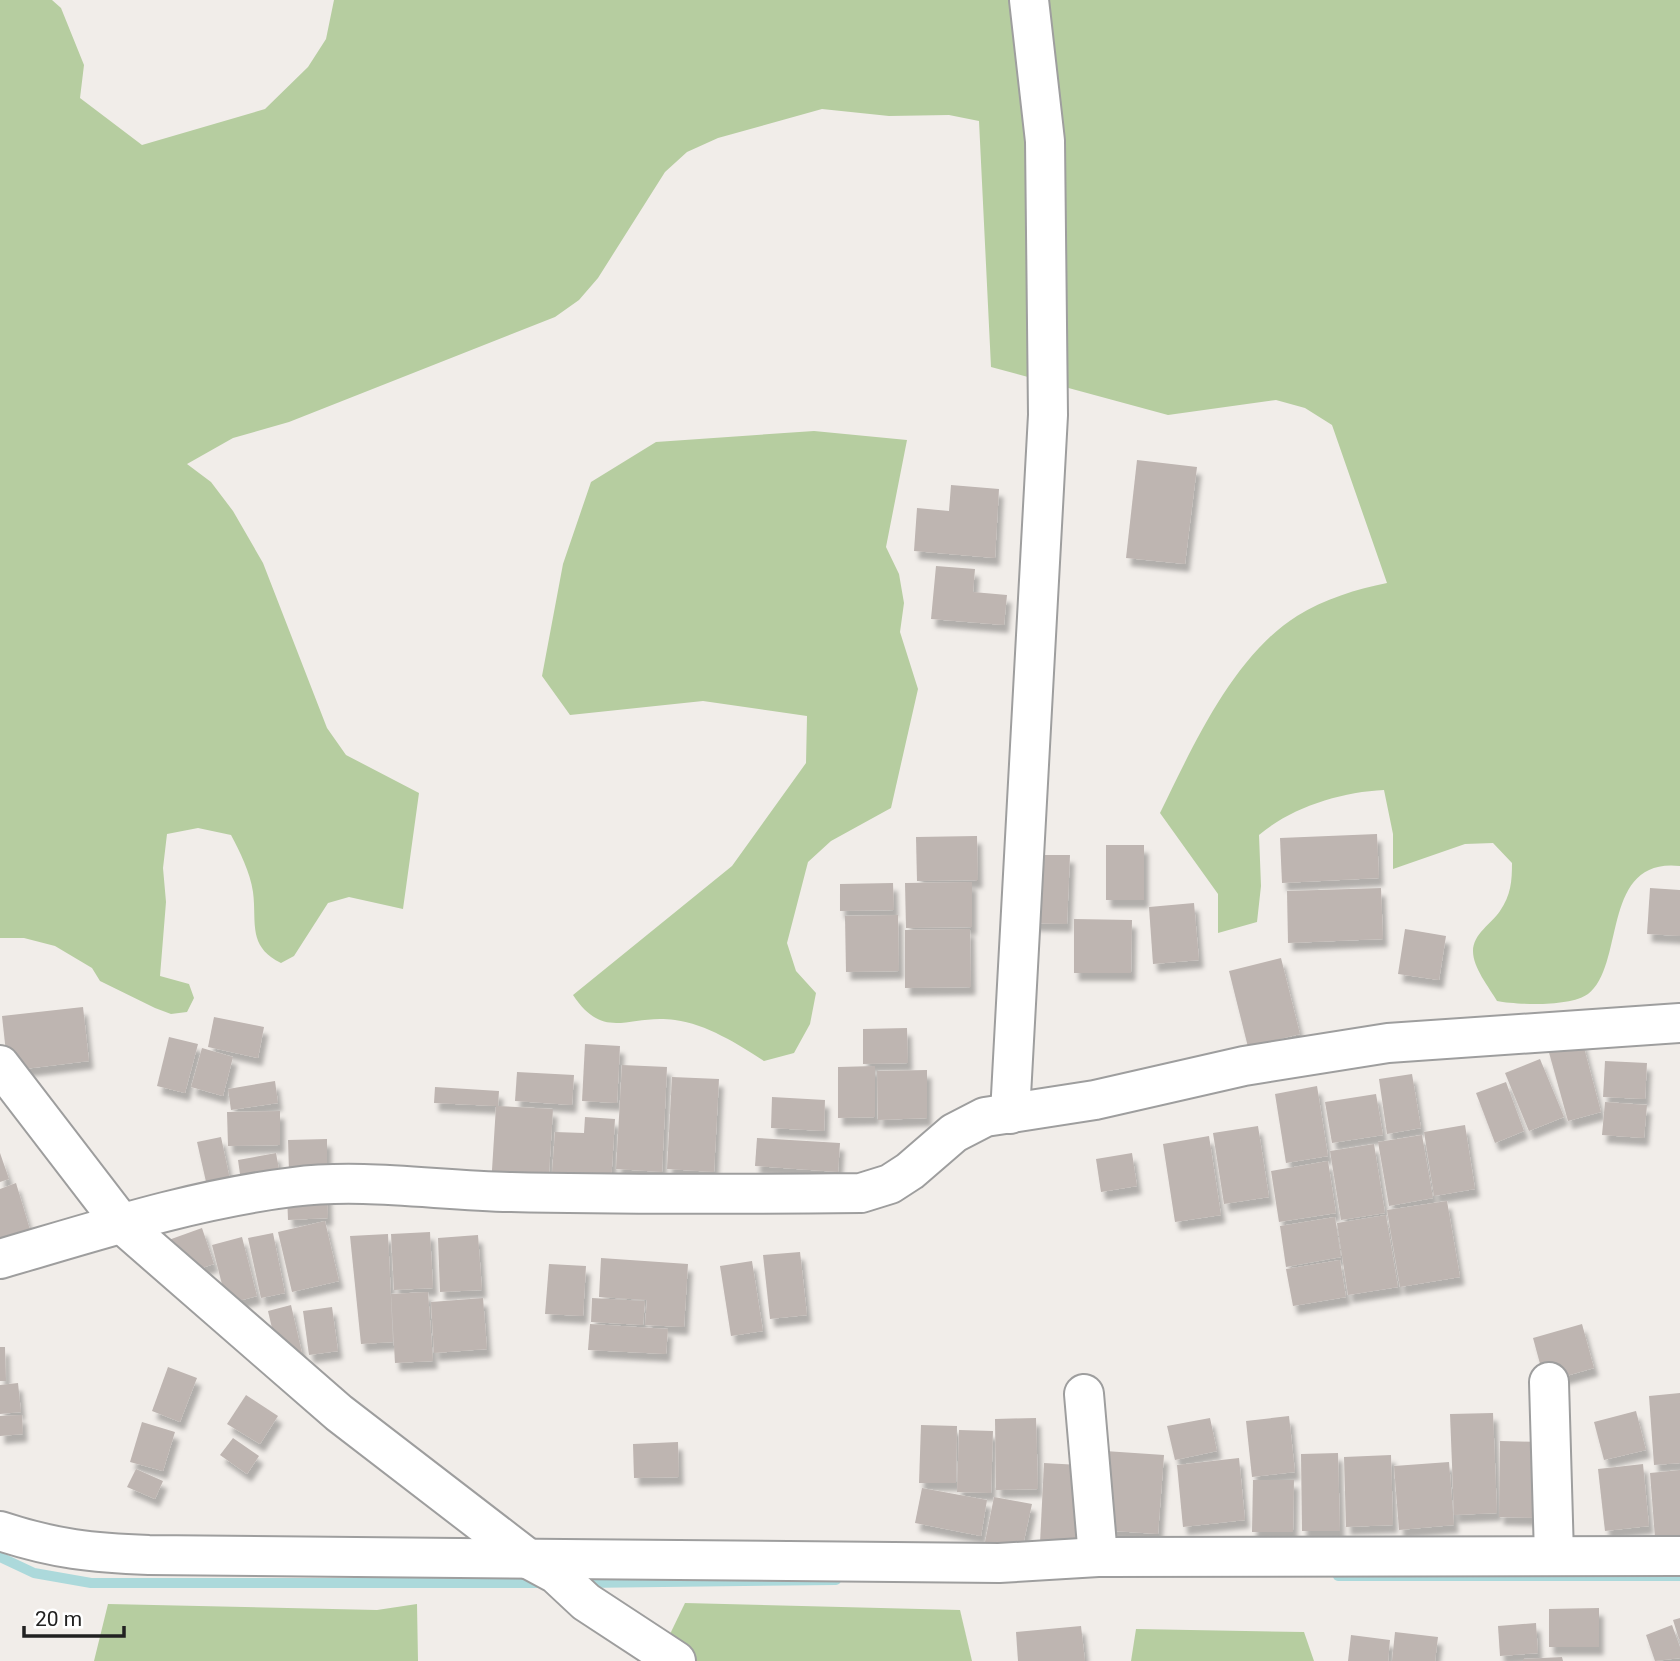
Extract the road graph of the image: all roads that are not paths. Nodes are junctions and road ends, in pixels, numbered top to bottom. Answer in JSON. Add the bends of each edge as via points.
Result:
{"nodes":[{"id":1,"x":1029,"y":0,"type":"edge"},
{"id":2,"x":1680,"y":1023,"type":"edge"},
{"id":3,"x":0,"y":1065,"type":"edge"},
{"id":4,"x":1010,"y":1114,"type":"junction"},
{"id":5,"x":122,"y":1224,"type":"junction"},
{"id":6,"x":0,"y":1259,"type":"edge"},
{"id":7,"x":1549,"y":1382,"type":"dead end"},
{"id":8,"x":1084,"y":1394,"type":"dead end"},
{"id":9,"x":0,"y":1531,"type":"edge"},
{"id":10,"x":1554,"y":1555,"type":"junction"},
{"id":11,"x":1680,"y":1556,"type":"edge"},
{"id":12,"x":1098,"y":1557,"type":"junction"},
{"id":13,"x":543,"y":1567,"type":"junction"},
{"id":14,"x":676,"y":1661,"type":"edge"}],
"edges":[{"from":1,"to":4,"type":"street","via":[[1045,141],[1048,415]]},
{"from":2,"to":4,"type":"street","via":[[1388,1043],[1244,1066]]},
{"from":3,"to":5,"type":"street"},
{"from":4,"to":5,"type":"street","via":[[971,1122],[890,1184],[861,1193],[296,1186]]},
{"from":5,"to":6,"type":"street"},
{"from":5,"to":13,"type":"street","via":[[340,1413]]},
{"from":7,"to":10,"type":"street"},
{"from":8,"to":12,"type":"street"},
{"from":9,"to":13,"type":"street","via":[[81,1553]]},
{"from":10,"to":11,"type":"street"},
{"from":10,"to":12,"type":"street"},
{"from":12,"to":13,"type":"street","via":[[999,1563]]},
{"from":13,"to":14,"type":"street","via":[[586,1602]]}]}
